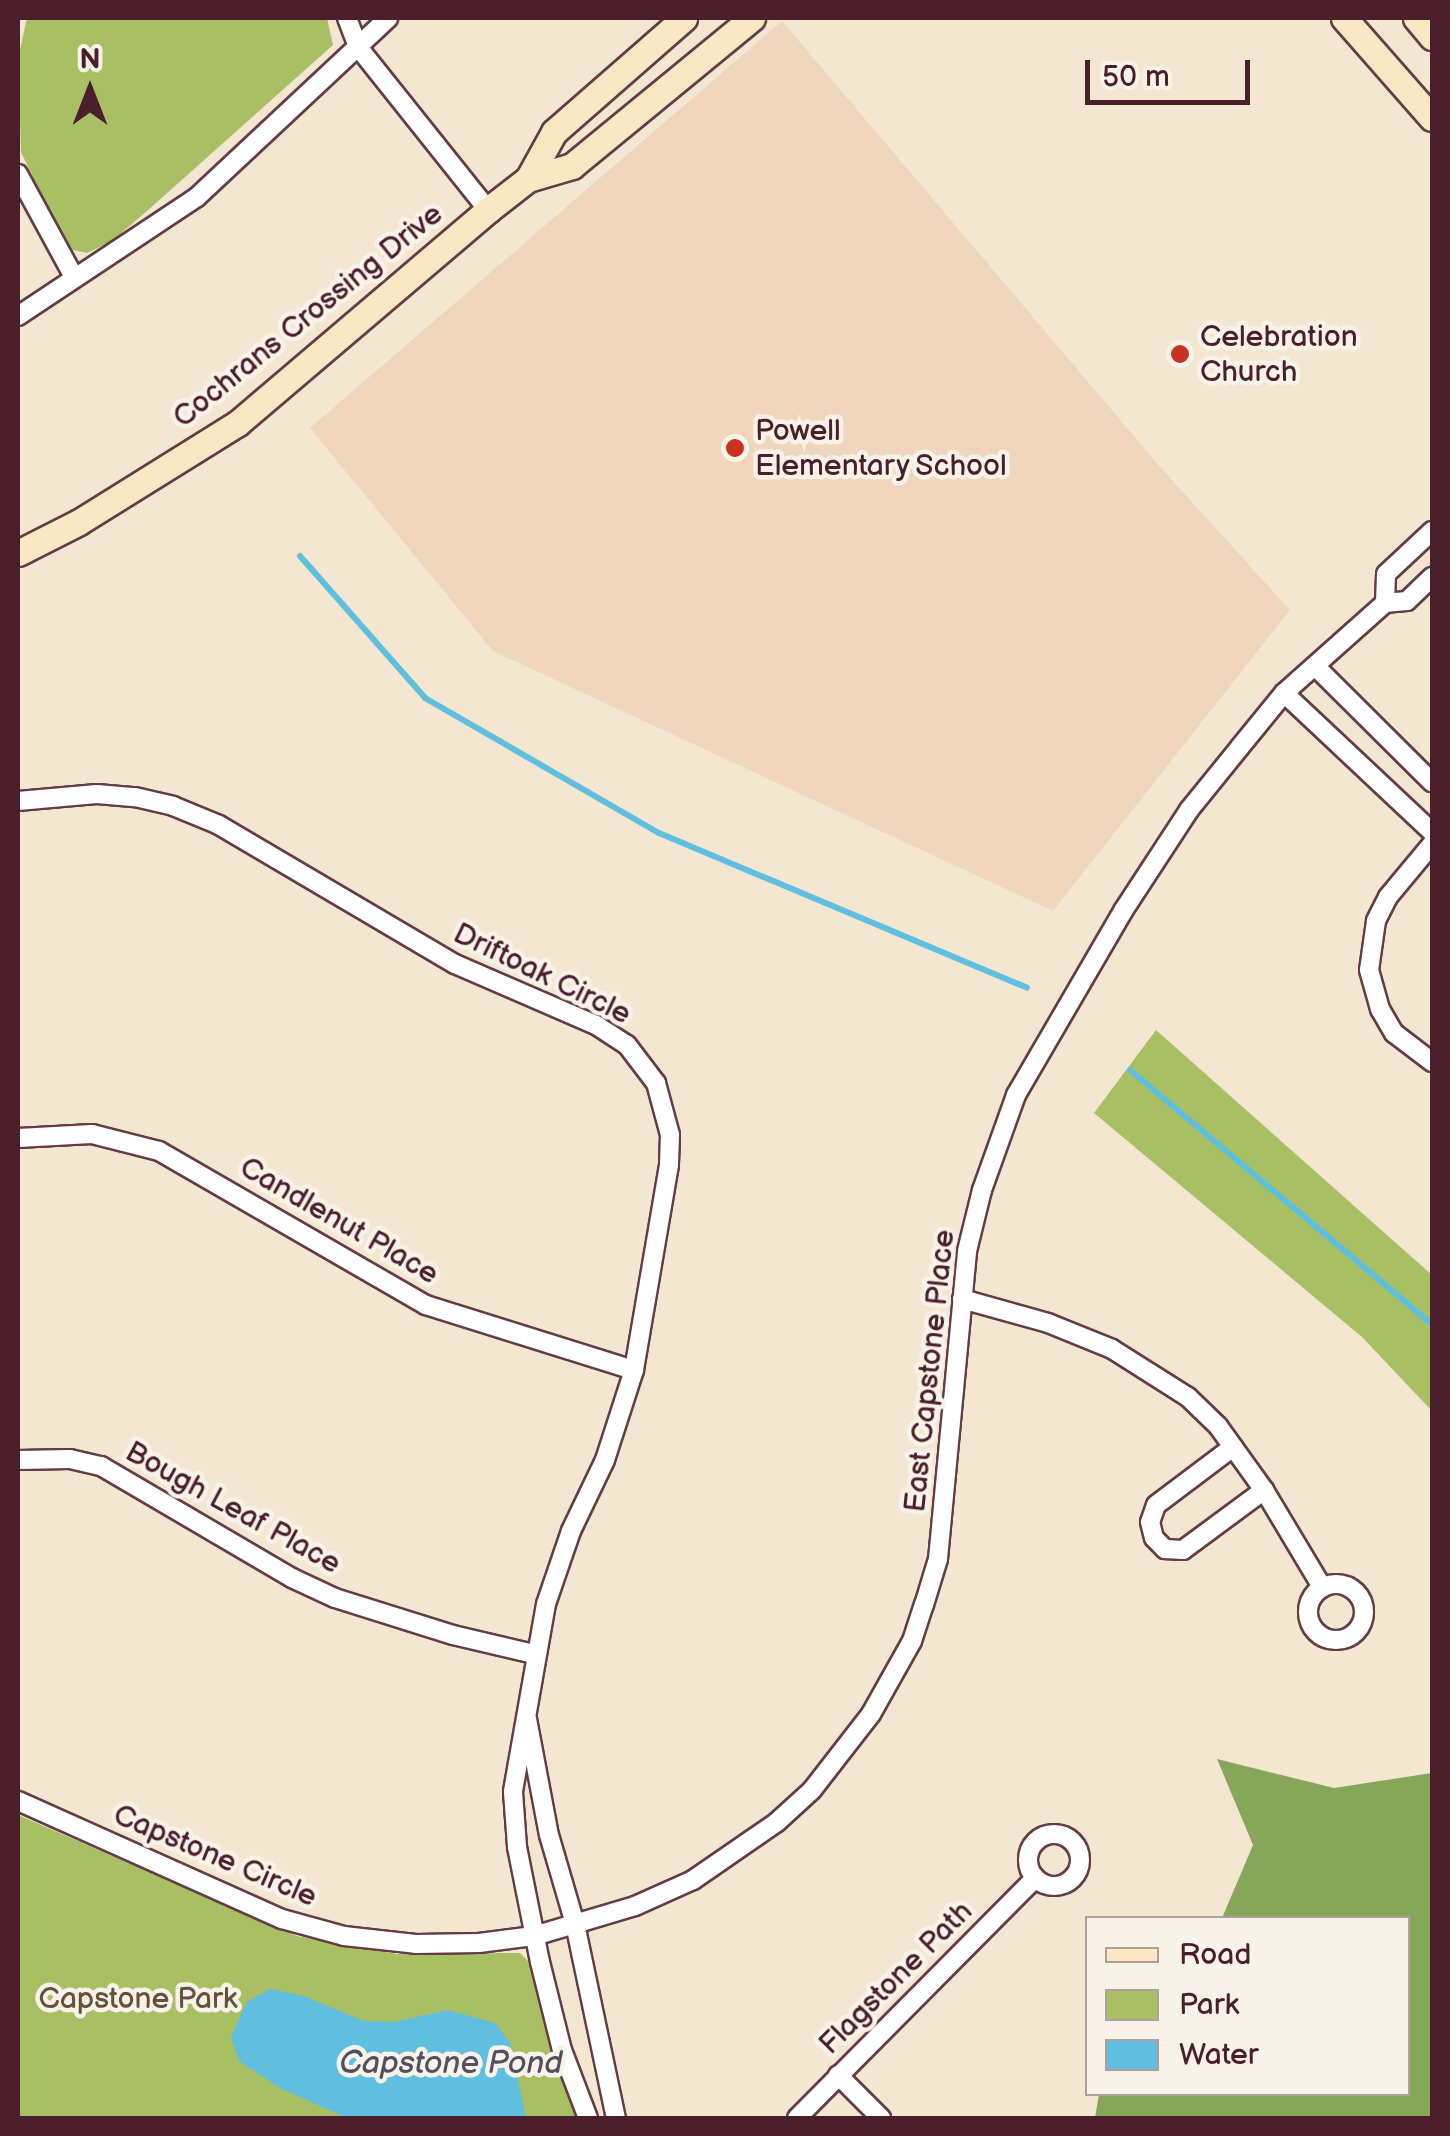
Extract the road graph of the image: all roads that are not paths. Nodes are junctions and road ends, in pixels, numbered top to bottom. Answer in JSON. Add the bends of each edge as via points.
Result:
{"nodes":[{"id":1,"x":347,"y":18,"type":"edge"},
{"id":2,"x":388,"y":18,"type":"edge"},
{"id":3,"x":684,"y":18,"type":"edge"},
{"id":4,"x":752,"y":18,"type":"edge"},
{"id":5,"x":1344,"y":18,"type":"edge"},
{"id":6,"x":1416,"y":18,"type":"edge"},
{"id":7,"x":1432,"y":37,"type":"edge"},
{"id":8,"x":358,"y":46,"type":"junction"},
{"id":9,"x":1432,"y":118,"type":"edge"},
{"id":10,"x":18,"y":174,"type":"edge"},
{"id":11,"x":528,"y":179,"type":"junction"},
{"id":12,"x":488,"y":210,"type":"junction"},
{"id":13,"x":74,"y":277,"type":"junction"},
{"id":14,"x":18,"y":316,"type":"edge"},
{"id":15,"x":1432,"y":531,"type":"edge"},
{"id":16,"x":18,"y":553,"type":"edge"},
{"id":17,"x":1432,"y":577,"type":"edge"},
{"id":18,"x":1386,"y":603,"type":"junction"},
{"id":19,"x":1314,"y":666,"type":"junction"},
{"id":20,"x":1284,"y":692,"type":"junction"},
{"id":21,"x":1432,"y":782,"type":"edge"},
{"id":22,"x":18,"y":802,"type":"edge"},
{"id":23,"x":1432,"y":832,"type":"edge"},
{"id":24,"x":1432,"y":844,"type":"edge"},
{"id":25,"x":1432,"y":1062,"type":"edge"},
{"id":26,"x":18,"y":1138,"type":"edge"},
{"id":27,"x":962,"y":1299,"type":"junction"},
{"id":28,"x":634,"y":1370,"type":"junction"},
{"id":29,"x":1233,"y":1447,"type":"junction"},
{"id":30,"x":18,"y":1460,"type":"edge"},
{"id":31,"x":1264,"y":1490,"type":"junction"},
{"id":32,"x":1322,"y":1587,"type":"dead end"},
{"id":33,"x":534,"y":1654,"type":"junction"},
{"id":34,"x":526,"y":1708,"type":"junction"},
{"id":35,"x":18,"y":1801,"type":"edge"},
{"id":36,"x":1035,"y":1878,"type":"dead end"},
{"id":37,"x":576,"y":1924,"type":"junction"},
{"id":38,"x":534,"y":1936,"type":"junction"},
{"id":39,"x":838,"y":2075,"type":"junction"},
{"id":40,"x":588,"y":2118,"type":"edge"},
{"id":41,"x":616,"y":2118,"type":"edge"},
{"id":42,"x":797,"y":2118,"type":"edge"},
{"id":43,"x":882,"y":2118,"type":"edge"}],
"edges":[{"from":1,"to":8,"type":"street"},
{"from":2,"to":8,"type":"street"},
{"from":3,"to":11,"type":"street","name":"Cochrans Crossing Drive","via":[[554,132]]},
{"from":4,"to":11,"type":"street","name":"Cochrans Crossing Drive","via":[[572,166]]},
{"from":5,"to":9,"type":"street"},
{"from":6,"to":7,"type":"street"},
{"from":8,"to":12,"type":"street"},
{"from":8,"to":13,"type":"street","via":[[197,197]]},
{"from":10,"to":13,"type":"street"},
{"from":11,"to":12,"type":"street","name":"Cochrans Crossing Drive"},
{"from":12,"to":16,"type":"street","name":"Cochrans Crossing Drive","via":[[238,422]]},
{"from":13,"to":14,"type":"street"},
{"from":15,"to":18,"type":"street","name":"East Capstone Place","via":[[1386,574]]},
{"from":17,"to":18,"type":"street","name":"East Capstone Place","via":[[1407,601]]},
{"from":18,"to":19,"type":"street","name":"East Capstone Place"},
{"from":19,"to":20,"type":"street","name":"East Capstone Place"},
{"from":19,"to":21,"type":"street"},
{"from":20,"to":23,"type":"street"},
{"from":20,"to":27,"type":"street","name":"East Capstone Place","via":[[1167,844],[1016,1096],[982,1190]]},
{"from":22,"to":28,"type":"street","name":"Driftoak Circle","via":[[97,794],[173,806],[256,844],[455,964],[627,1045],[656,1083],[670,1135]]},
{"from":24,"to":25,"type":"street","via":[[1376,921],[1369,970],[1394,1033]]},
{"from":26,"to":28,"type":"street","name":"Candlenut Place","via":[[92,1134],[159,1151],[426,1305]]},
{"from":27,"to":29,"type":"street","via":[[1048,1322],[1112,1350],[1188,1397]]},
{"from":27,"to":37,"type":"street","name":"East Capstone Place","via":[[938,1559],[912,1641],[871,1714],[812,1790],[736,1853],[693,1880]]},
{"from":28,"to":33,"type":"street","name":"Driftoak Circle","via":[[605,1460],[557,1568]]},
{"from":29,"to":31,"type":"street"},
{"from":29,"to":31,"type":"street","via":[[1156,1505],[1154,1538],[1165,1548],[1183,1550]]},
{"from":30,"to":33,"type":"street","name":"Bough Leaf Place","via":[[100,1466],[335,1598]]},
{"from":31,"to":32,"type":"street"},
{"from":33,"to":34,"type":"street","name":"Driftoak Circle"},
{"from":34,"to":37,"type":"street","name":"Driftoak Circle","via":[[549,1835]]},
{"from":34,"to":38,"type":"street","name":"Driftoak Circle","via":[[514,1792]]},
{"from":35,"to":38,"type":"street","name":"Capstone Circle","via":[[246,1905],[310,1927],[416,1944]]},
{"from":36,"to":39,"type":"street","name":"Flagstone Path"},
{"from":37,"to":38,"type":"street","name":"Capstone Circle"},
{"from":37,"to":41,"type":"street","name":"Driftoak Circle"},
{"from":38,"to":40,"type":"street","name":"Driftoak Circle","via":[[562,2050]]},
{"from":39,"to":42,"type":"street","name":"Flagstone Path"},
{"from":39,"to":43,"type":"street"}]}
